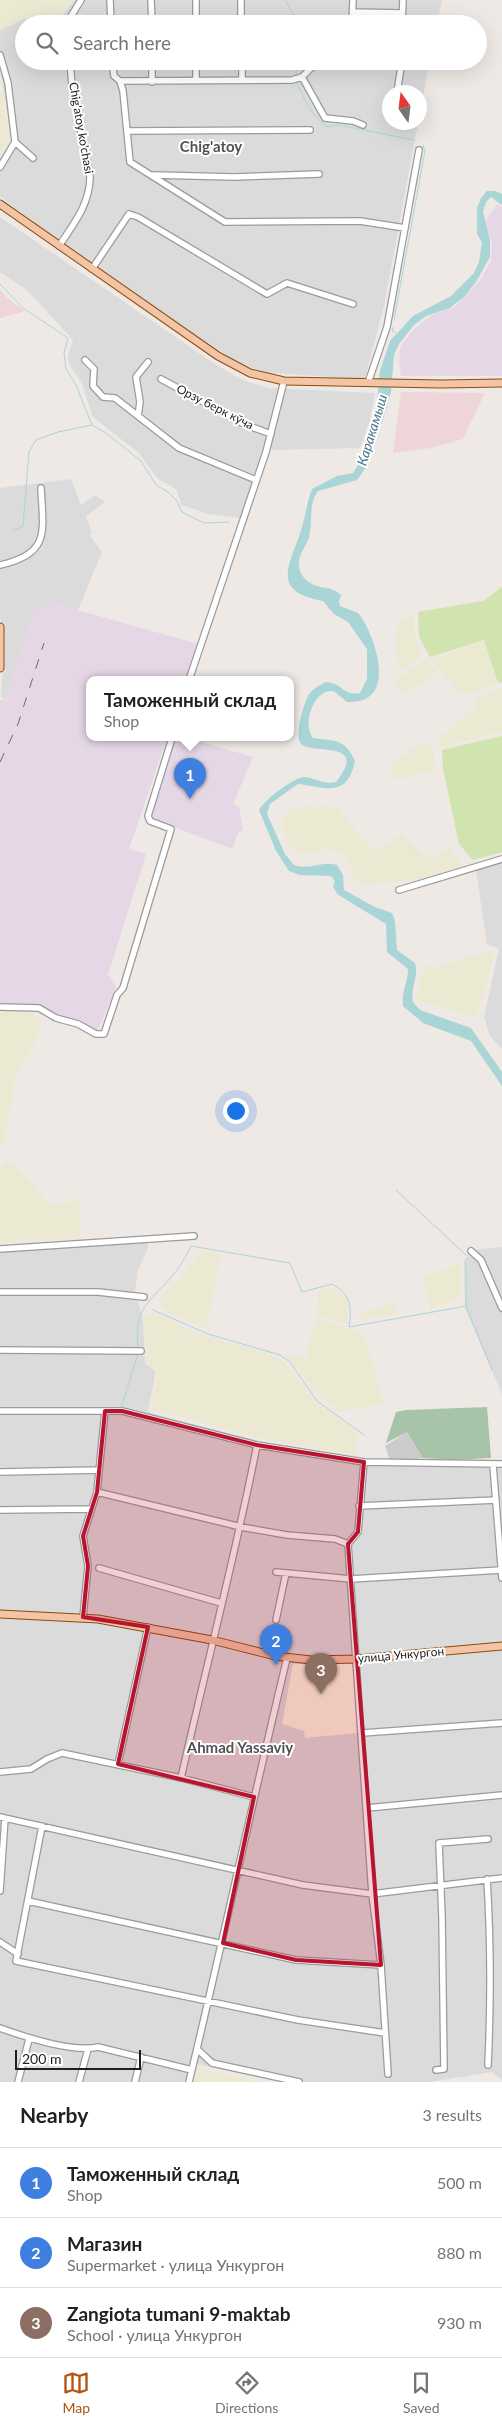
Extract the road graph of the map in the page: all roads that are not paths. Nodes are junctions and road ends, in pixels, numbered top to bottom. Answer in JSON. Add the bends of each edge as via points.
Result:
{"nodes":[{"id":1,"x":81,"y":0,"type":"edge"},
{"id":2,"x":110,"y":0,"type":"edge"},
{"id":3,"x":151,"y":0,"type":"edge"},
{"id":4,"x":196,"y":0,"type":"edge"},
{"id":5,"x":241,"y":0,"type":"edge"},
{"id":6,"x":353,"y":0,"type":"edge"},
{"id":7,"x":402,"y":0,"type":"edge"},
{"id":8,"x":353,"y":12,"type":"junction"},
{"id":9,"x":402,"y":13,"type":"joint"},
{"id":10,"x":72,"y":15,"type":"edge"},
{"id":11,"x":111,"y":15,"type":"edge"},
{"id":12,"x":152,"y":15,"type":"edge"},
{"id":13,"x":196,"y":15,"type":"edge"},
{"id":14,"x":241,"y":15,"type":"edge"},
{"id":15,"x":353,"y":15,"type":"edge"},
{"id":16,"x":0,"y":56,"type":"edge"},
{"id":17,"x":71,"y":70,"type":"edge"},
{"id":18,"x":113,"y":70,"type":"edge"},
{"id":19,"x":152,"y":70,"type":"edge"},
{"id":20,"x":196,"y":70,"type":"edge"},
{"id":21,"x":242,"y":70,"type":"edge"},
{"id":22,"x":309,"y":70,"type":"edge"},
{"id":23,"x":401,"y":70,"type":"edge"},
{"id":24,"x":302,"y":76,"type":"junction"},
{"id":25,"x":242,"y":80,"type":"junction"},
{"id":26,"x":120,"y":81,"type":"junction"},
{"id":27,"x":196,"y":81,"type":"junction"},
{"id":28,"x":152,"y":82,"type":"junction"},
{"id":29,"x":398,"y":85,"type":"edge"},
{"id":30,"x":362,"y":125,"type":"dead end"},
{"id":31,"x":310,"y":130,"type":"dead end"},
{"id":32,"x":127,"y":131,"type":"junction"},
{"id":33,"x":15,"y":142,"type":"junction"},
{"id":34,"x":419,"y":150,"type":"dead end"},
{"id":35,"x":33,"y":158,"type":"dead end"},
{"id":36,"x":0,"y":167,"type":"edge"},
{"id":37,"x":319,"y":174,"type":"dead end"},
{"id":38,"x":153,"y":175,"type":"junction"},
{"id":39,"x":0,"y":204,"type":"edge"},
{"id":40,"x":405,"y":228,"type":"junction"},
{"id":41,"x":59,"y":246,"type":"junction"},
{"id":42,"x":92,"y":269,"type":"junction"},
{"id":43,"x":353,"y":304,"type":"dead end"},
{"id":44,"x":85,"y":360,"type":"dead end"},
{"id":45,"x":148,"y":362,"type":"dead end"},
{"id":46,"x":161,"y":379,"type":"dead end"},
{"id":47,"x":284,"y":381,"type":"junction"},
{"id":48,"x":372,"y":383,"type":"junction"},
{"id":49,"x":502,"y":383,"type":"edge"},
{"id":50,"x":138,"y":416,"type":"junction"},
{"id":51,"x":271,"y":434,"type":"junction"},
{"id":52,"x":256,"y":480,"type":"junction"},
{"id":53,"x":41,"y":488,"type":"dead end"},
{"id":54,"x":0,"y":565,"type":"edge"},
{"id":55,"x":0,"y":627,"type":"edge"},
{"id":56,"x":0,"y":668,"type":"edge"},
{"id":57,"x":190,"y":676,"type":"edge"},
{"id":58,"x":171,"y":741,"type":"edge"},
{"id":59,"x":502,"y":859,"type":"edge"},
{"id":60,"x":399,"y":890,"type":"dead end"},
{"id":61,"x":0,"y":1007,"type":"edge"},
{"id":62,"x":194,"y":1236,"type":"dead end"},
{"id":63,"x":0,"y":1249,"type":"edge"},
{"id":64,"x":470,"y":1251,"type":"dead end"},
{"id":65,"x":0,"y":1292,"type":"edge"},
{"id":66,"x":144,"y":1297,"type":"dead end"},
{"id":67,"x":500,"y":1297,"type":"edge"},
{"id":68,"x":502,"y":1308,"type":"edge"},
{"id":69,"x":0,"y":1350,"type":"edge"},
{"id":70,"x":142,"y":1351,"type":"dead end"},
{"id":71,"x":104,"y":1410,"type":"junction"},
{"id":72,"x":0,"y":1411,"type":"edge"},
{"id":73,"x":257,"y":1445,"type":"junction"},
{"id":74,"x":364,"y":1462,"type":"junction"},
{"id":75,"x":502,"y":1464,"type":"edge"},
{"id":76,"x":492,"y":1465,"type":"junction"},
{"id":77,"x":99,"y":1470,"type":"junction"},
{"id":78,"x":0,"y":1472,"type":"edge"},
{"id":79,"x":97,"y":1492,"type":"junction"},
{"id":80,"x":496,"y":1500,"type":"junction"},
{"id":81,"x":359,"y":1506,"type":"junction"},
{"id":82,"x":91,"y":1509,"type":"junction"},
{"id":83,"x":0,"y":1510,"type":"edge"},
{"id":84,"x":241,"y":1526,"type":"junction"},
{"id":85,"x":348,"y":1544,"type":"junction"},
{"id":86,"x":99,"y":1568,"type":"dead end"},
{"id":87,"x":501,"y":1570,"type":"edge"},
{"id":88,"x":276,"y":1572,"type":"dead end"},
{"id":89,"x":286,"y":1573,"type":"junction"},
{"id":90,"x":351,"y":1578,"type":"junction"},
{"id":91,"x":502,"y":1578,"type":"edge"},
{"id":92,"x":221,"y":1603,"type":"junction"},
{"id":93,"x":0,"y":1614,"type":"edge"},
{"id":94,"x":82,"y":1617,"type":"junction"},
{"id":95,"x":276,"y":1620,"type":"dead end"},
{"id":96,"x":148,"y":1627,"type":"junction"},
{"id":97,"x":212,"y":1640,"type":"junction"},
{"id":98,"x":502,"y":1646,"type":"edge"},
{"id":99,"x":287,"y":1658,"type":"junction"},
{"id":100,"x":357,"y":1659,"type":"junction"},
{"id":101,"x":502,"y":1723,"type":"edge"},
{"id":102,"x":362,"y":1733,"type":"junction"},
{"id":103,"x":118,"y":1764,"type":"junction"},
{"id":104,"x":0,"y":1772,"type":"edge"},
{"id":105,"x":180,"y":1778,"type":"junction"},
{"id":106,"x":502,"y":1795,"type":"edge"},
{"id":107,"x":254,"y":1797,"type":"junction"},
{"id":108,"x":367,"y":1808,"type":"junction"},
{"id":109,"x":2,"y":1818,"type":"edge"},
{"id":110,"x":42,"y":1826,"type":"junction"},
{"id":111,"x":488,"y":1839,"type":"dead end"},
{"id":112,"x":237,"y":1871,"type":"junction"},
{"id":113,"x":502,"y":1878,"type":"edge"},
{"id":114,"x":487,"y":1879,"type":"junction"},
{"id":115,"x":442,"y":1884,"type":"junction"},
{"id":116,"x":0,"y":1891,"type":"edge"},
{"id":117,"x":372,"y":1894,"type":"junction"},
{"id":118,"x":28,"y":1901,"type":"junction"},
{"id":119,"x":0,"y":1942,"type":"edge"},
{"id":120,"x":223,"y":1943,"type":"junction"},
{"id":121,"x":18,"y":1954,"type":"junction"},
{"id":122,"x":381,"y":1966,"type":"junction"},
{"id":123,"x":209,"y":2001,"type":"junction"},
{"id":124,"x":0,"y":2028,"type":"edge"},
{"id":125,"x":385,"y":2032,"type":"junction"},
{"id":126,"x":29,"y":2039,"type":"junction"},
{"id":127,"x":88,"y":2049,"type":"junction"},
{"id":128,"x":197,"y":2049,"type":"junction"},
{"id":129,"x":141,"y":2057,"type":"junction"},
{"id":130,"x":488,"y":2065,"type":"dead end"},
{"id":131,"x":192,"y":2070,"type":"junction"},
{"id":132,"x":436,"y":2070,"type":"dead end"},
{"id":133,"x":388,"y":2074,"type":"dead end"},
{"id":134,"x":18,"y":2082,"type":"edge"},
{"id":135,"x":79,"y":2082,"type":"edge"},
{"id":136,"x":134,"y":2082,"type":"edge"},
{"id":137,"x":189,"y":2082,"type":"edge"},
{"id":138,"x":299,"y":2082,"type":"edge"}],
"edges":[{"from":1,"to":10,"type":"street"},
{"from":2,"to":11,"type":"street"},
{"from":3,"to":12,"type":"street"},
{"from":4,"to":13,"type":"street"},
{"from":5,"to":14,"type":"street"},
{"from":6,"to":8,"type":"street"},
{"from":7,"to":9,"type":"street"},
{"from":8,"to":9,"type":"street"},
{"from":8,"to":15,"type":"street"},
{"from":16,"to":33,"type":"street","via":[[8,83]]},
{"from":17,"to":41,"type":"street","name":"Chig'atoy ko'chasi","via":[[90,189],[83,210]]},
{"from":18,"to":26,"type":"street"},
{"from":19,"to":28,"type":"street"},
{"from":20,"to":27,"type":"street"},
{"from":21,"to":25,"type":"street"},
{"from":22,"to":24,"type":"street"},
{"from":23,"to":29,"type":"street"},
{"from":24,"to":25,"type":"street","via":[[292,80]]},
{"from":24,"to":30,"type":"street","via":[[325,118]]},
{"from":25,"to":27,"type":"street"},
{"from":26,"to":28,"type":"street"},
{"from":26,"to":32,"type":"street"},
{"from":27,"to":28,"type":"street"},
{"from":31,"to":32,"type":"street"},
{"from":32,"to":38,"type":"street","via":[[130,162]]},
{"from":33,"to":35,"type":"street"},
{"from":33,"to":36,"type":"street"},
{"from":34,"to":40,"type":"street"},
{"from":37,"to":38,"type":"street"},
{"from":38,"to":40,"type":"street","via":[[225,222],[360,220]]},
{"from":39,"to":41,"type":"main road"},
{"from":40,"to":48,"type":"street","via":[[388,328]]},
{"from":41,"to":42,"type":"main road"},
{"from":42,"to":43,"type":"street","via":[[129,214],[267,294],[287,283]]},
{"from":42,"to":47,"type":"main road","via":[[234,365],[256,375]]},
{"from":44,"to":50,"type":"street","via":[[94,369],[93,386],[102,397],[115,398]]},
{"from":45,"to":50,"type":"street","via":[[136,377],[140,402]]},
{"from":46,"to":51,"type":"street","name":"Орзу берк кўча","via":[[244,424]]},
{"from":47,"to":48,"type":"main road"},
{"from":47,"to":51,"type":"street"},
{"from":48,"to":49,"type":"main road"},
{"from":50,"to":52,"type":"street","via":[[179,448]]},
{"from":51,"to":52,"type":"street"},
{"from":52,"to":57,"type":"street"},
{"from":53,"to":54,"type":"street","via":[[43,531],[38,543],[29,555]]},
{"from":55,"to":56,"type":"main road"},
{"from":58,"to":61,"type":"street","via":[[148,816],[150,821],[171,829],[124,988],[117,996],[104,1034],[96,1034],[78,1024],[56,1018],[39,1008]]},
{"from":59,"to":60,"type":"street"},
{"from":62,"to":63,"type":"street"},
{"from":64,"to":67,"type":"street","via":[[481,1260]]},
{"from":65,"to":66,"type":"street","via":[[98,1292]]},
{"from":67,"to":68,"type":"street"},
{"from":69,"to":70,"type":"street"},
{"from":71,"to":72,"type":"street"},
{"from":71,"to":73,"type":"street","via":[[122,1411]]},
{"from":71,"to":77,"type":"street"},
{"from":73,"to":74,"type":"street"},
{"from":73,"to":84,"type":"street"},
{"from":74,"to":76,"type":"street"},
{"from":74,"to":81,"type":"street"},
{"from":75,"to":76,"type":"street"},
{"from":76,"to":80,"type":"street"},
{"from":77,"to":78,"type":"street"},
{"from":77,"to":79,"type":"street"},
{"from":79,"to":82,"type":"street"},
{"from":79,"to":84,"type":"street"},
{"from":80,"to":81,"type":"street"},
{"from":80,"to":87,"type":"street"},
{"from":81,"to":85,"type":"street","via":[[358,1532]]},
{"from":82,"to":83,"type":"street"},
{"from":82,"to":94,"type":"street","via":[[83,1536],[88,1566]]},
{"from":84,"to":85,"type":"street","via":[[335,1539]]},
{"from":84,"to":92,"type":"street"},
{"from":85,"to":90,"type":"street"},
{"from":86,"to":92,"type":"street"},
{"from":87,"to":90,"type":"street"},
{"from":87,"to":91,"type":"street"},
{"from":88,"to":89,"type":"street"},
{"from":89,"to":90,"type":"street"},
{"from":89,"to":95,"type":"street"},
{"from":90,"to":100,"type":"street"},
{"from":92,"to":97,"type":"street"},
{"from":93,"to":94,"type":"main road","name":"улица Ункургон"},
{"from":94,"to":96,"type":"main road","name":"улица Ункургон"},
{"from":96,"to":97,"type":"main road","name":"улица Ункургон"},
{"from":96,"to":103,"type":"street"},
{"from":97,"to":99,"type":"main road","name":"улица Ункургон"},
{"from":97,"to":105,"type":"street"},
{"from":98,"to":100,"type":"main road","name":"улица Ункургон"},
{"from":99,"to":100,"type":"main road","name":"улица Ункургон"},
{"from":99,"to":107,"type":"street"},
{"from":100,"to":102,"type":"street"},
{"from":101,"to":102,"type":"street"},
{"from":102,"to":108,"type":"street"},
{"from":103,"to":104,"type":"street","via":[[62,1753],[46,1758],[31,1769]]},
{"from":103,"to":105,"type":"street"},
{"from":105,"to":107,"type":"street"},
{"from":106,"to":108,"type":"street"},
{"from":107,"to":112,"type":"street"},
{"from":108,"to":117,"type":"street"},
{"from":109,"to":110,"type":"street"},
{"from":109,"to":116,"type":"street"},
{"from":110,"to":112,"type":"street"},
{"from":110,"to":118,"type":"street"},
{"from":111,"to":115,"type":"street","via":[[439,1843]]},
{"from":112,"to":117,"type":"street","via":[[303,1885]]},
{"from":112,"to":120,"type":"street"},
{"from":113,"to":114,"type":"street"},
{"from":114,"to":115,"type":"street"},
{"from":114,"to":130,"type":"street","via":[[492,1949]]},
{"from":115,"to":117,"type":"street"},
{"from":115,"to":132,"type":"street","via":[[444,2069]]},
{"from":117,"to":122,"type":"street"},
{"from":118,"to":120,"type":"street"},
{"from":118,"to":121,"type":"street"},
{"from":119,"to":121,"type":"street"},
{"from":120,"to":122,"type":"street","via":[[296,1960]]},
{"from":120,"to":123,"type":"street"},
{"from":121,"to":123,"type":"street","via":[[16,1961]]},
{"from":122,"to":125,"type":"street"},
{"from":123,"to":125,"type":"street","via":[[298,2020]]},
{"from":123,"to":128,"type":"street"},
{"from":124,"to":126,"type":"street"},
{"from":125,"to":133,"type":"street"},
{"from":126,"to":127,"type":"street"},
{"from":126,"to":134,"type":"street"},
{"from":127,"to":129,"type":"street","via":[[98,2046]]},
{"from":127,"to":135,"type":"street"},
{"from":128,"to":131,"type":"street"},
{"from":128,"to":138,"type":"street","via":[[212,2062]]},
{"from":129,"to":131,"type":"street"},
{"from":129,"to":136,"type":"street"},
{"from":131,"to":137,"type":"street"}]}
